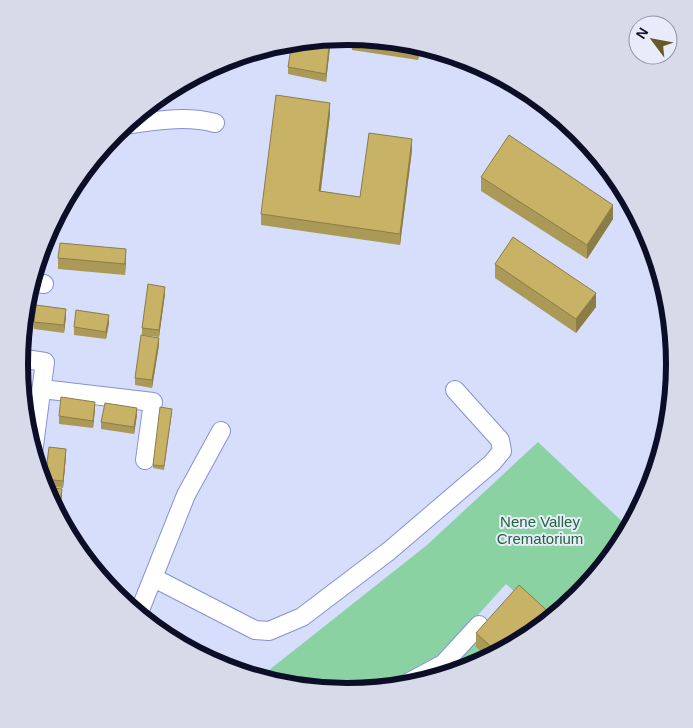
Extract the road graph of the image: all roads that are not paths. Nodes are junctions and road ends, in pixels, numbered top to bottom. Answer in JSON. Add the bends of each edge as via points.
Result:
{"nodes":[{"id":1,"x":137,"y":123,"type":"edge"},
{"id":2,"x":215,"y":123,"type":"dead end"},
{"id":3,"x":28,"y":359,"type":"edge"},
{"id":4,"x":42,"y":389,"type":"junction"},
{"id":5,"x":455,"y":390,"type":"dead end"},
{"id":6,"x":221,"y":431,"type":"dead end"},
{"id":7,"x":36,"y":434,"type":"edge"},
{"id":8,"x":145,"y":460,"type":"dead end"},
{"id":9,"x":154,"y":578,"type":"junction"},
{"id":10,"x":141,"y":608,"type":"edge"},
{"id":11,"x":480,"y":625,"type":"edge"},
{"id":12,"x":427,"y":672,"type":"edge"}],
"edges":[{"from":1,"to":2,"type":"street","via":[[166,119]]},
{"from":3,"to":4,"type":"street","via":[[45,362]]},
{"from":4,"to":7,"type":"street"},
{"from":4,"to":8,"type":"street","via":[[153,402]]},
{"from":5,"to":9,"type":"street","via":[[500,440],[502,451],[389,551],[302,617],[269,631],[255,630]]},
{"from":6,"to":9,"type":"street","via":[[186,495]]},
{"from":9,"to":10,"type":"street"},
{"from":11,"to":12,"type":"street","via":[[443,664]]}]}
